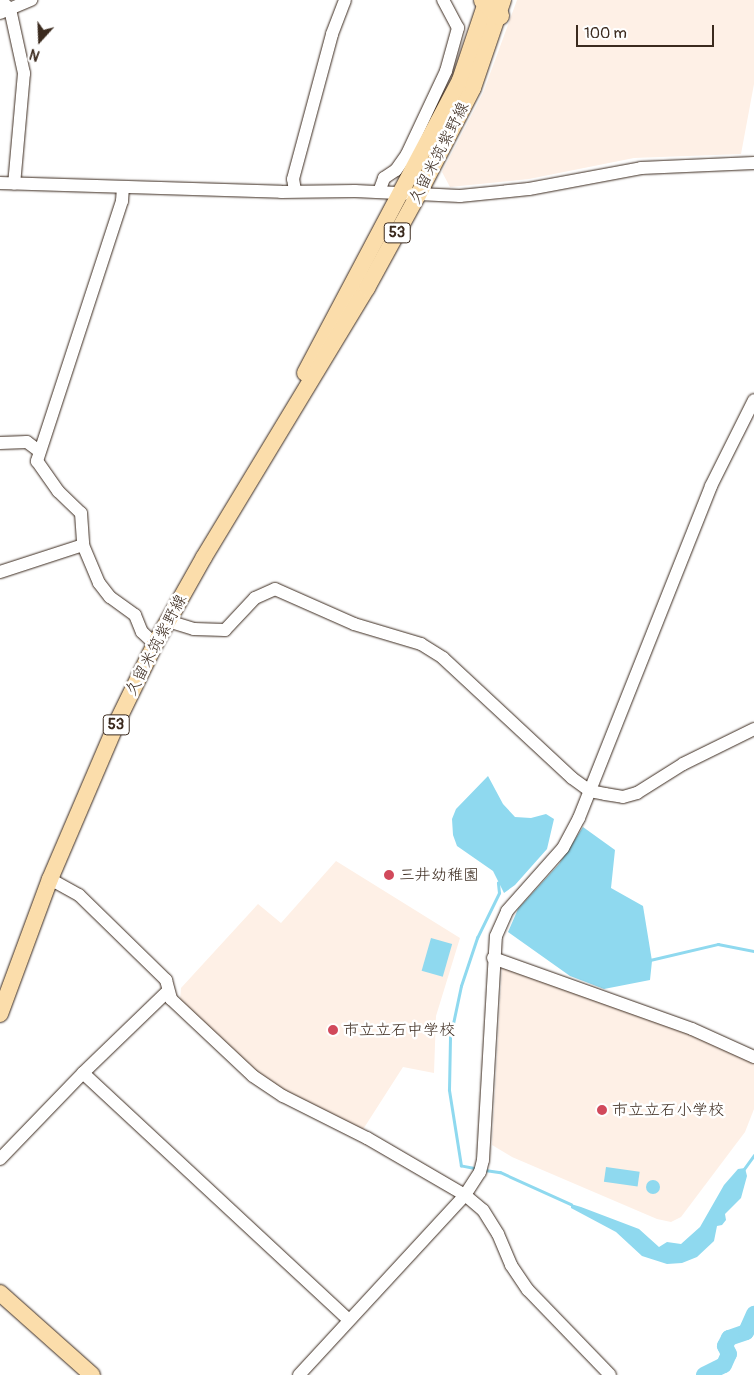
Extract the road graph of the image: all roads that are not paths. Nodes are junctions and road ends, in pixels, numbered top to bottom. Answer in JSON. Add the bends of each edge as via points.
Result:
{"nodes":[{"id":1,"x":31,"y":0,"type":"edge"},
{"id":2,"x":344,"y":0,"type":"edge"},
{"id":3,"x":443,"y":0,"type":"edge"},
{"id":4,"x":491,"y":3,"type":"edge"},
{"id":5,"x":3,"y":8,"type":"edge"},
{"id":6,"x":754,"y":163,"type":"edge"},
{"id":7,"x":0,"y":183,"type":"edge"},
{"id":8,"x":14,"y":184,"type":"junction"},
{"id":9,"x":123,"y":187,"type":"junction"},
{"id":10,"x":294,"y":191,"type":"junction"},
{"id":11,"x":379,"y":192,"type":"junction"},
{"id":12,"x":410,"y":194,"type":"junction"},
{"id":13,"x":754,"y":400,"type":"edge"},
{"id":14,"x":0,"y":443,"type":"edge"},
{"id":15,"x":39,"y":451,"type":"junction"},
{"id":16,"x":83,"y":545,"type":"junction"},
{"id":17,"x":0,"y":572,"type":"edge"},
{"id":18,"x":168,"y":621,"type":"junction"},
{"id":19,"x":155,"y":644,"type":"junction"},
{"id":20,"x":754,"y":728,"type":"edge"},
{"id":21,"x":590,"y":791,"type":"junction"},
{"id":22,"x":50,"y":879,"type":"junction"},
{"id":23,"x":493,"y":958,"type":"junction"},
{"id":24,"x":168,"y":991,"type":"junction"},
{"id":25,"x":0,"y":1014,"type":"edge"},
{"id":26,"x":754,"y":1057,"type":"edge"},
{"id":27,"x":83,"y":1073,"type":"junction"},
{"id":28,"x":0,"y":1159,"type":"edge"},
{"id":29,"x":465,"y":1195,"type":"junction"},
{"id":30,"x":0,"y":1292,"type":"edge"},
{"id":31,"x":348,"y":1319,"type":"junction"},
{"id":32,"x":92,"y":1375,"type":"edge"},
{"id":33,"x":298,"y":1375,"type":"edge"},
{"id":34,"x":610,"y":1375,"type":"edge"}],
"edges":[{"from":1,"to":5,"type":"street"},
{"from":2,"to":10,"type":"street","via":[[293,179]]},
{"from":3,"to":11,"type":"street","via":[[458,28],[446,71],[407,154],[396,170],[384,178]]},
{"from":4,"to":12,"type":"main road","name":"久留米筑紫野線","number":"53","via":[[473,88]]},
{"from":5,"to":8,"type":"street","via":[[24,73]]},
{"from":6,"to":12,"type":"street","via":[[641,168],[501,193]]},
{"from":7,"to":8,"type":"street"},
{"from":8,"to":9,"type":"street"},
{"from":9,"to":10,"type":"street"},
{"from":9,"to":15,"type":"street","via":[[122,201]]},
{"from":10,"to":11,"type":"street"},
{"from":11,"to":12,"type":"street"},
{"from":12,"to":18,"type":"main road","name":"久留米筑紫野線","number":"53","via":[[268,454]]},
{"from":13,"to":21,"type":"street","via":[[711,486]]},
{"from":14,"to":15,"type":"street","via":[[27,442]]},
{"from":15,"to":16,"type":"street","via":[[39,466],[81,513]]},
{"from":16,"to":17,"type":"street"},
{"from":16,"to":19,"type":"street","via":[[99,583],[110,597],[134,616],[142,632]]},
{"from":18,"to":19,"type":"main road","name":"久留米筑紫野線","number":"53"},
{"from":18,"to":21,"type":"street","via":[[194,630],[225,630],[255,598],[264,591],[275,589],[354,624],[420,644],[443,658]]},
{"from":19,"to":22,"type":"main road","name":"久留米筑紫野線","number":"53","via":[[118,720]]},
{"from":20,"to":21,"type":"street","via":[[683,764],[637,793],[623,797]]},
{"from":21,"to":23,"type":"street","via":[[563,848],[507,911],[496,936]]},
{"from":22,"to":24,"type":"street","via":[[79,896],[166,980]]},
{"from":22,"to":25,"type":"main road","name":"久留米筑紫野線","number":"53"},
{"from":23,"to":26,"type":"street","via":[[692,1029]]},
{"from":23,"to":29,"type":"street","via":[[483,1160],[480,1172]]},
{"from":24,"to":27,"type":"street"},
{"from":24,"to":29,"type":"street","via":[[171,999],[253,1076]]},
{"from":27,"to":28,"type":"street"},
{"from":27,"to":31,"type":"street"},
{"from":29,"to":31,"type":"street"},
{"from":29,"to":34,"type":"street","via":[[492,1222],[510,1265],[528,1290]]},
{"from":30,"to":32,"type":"main road"},
{"from":31,"to":33,"type":"street"}]}
